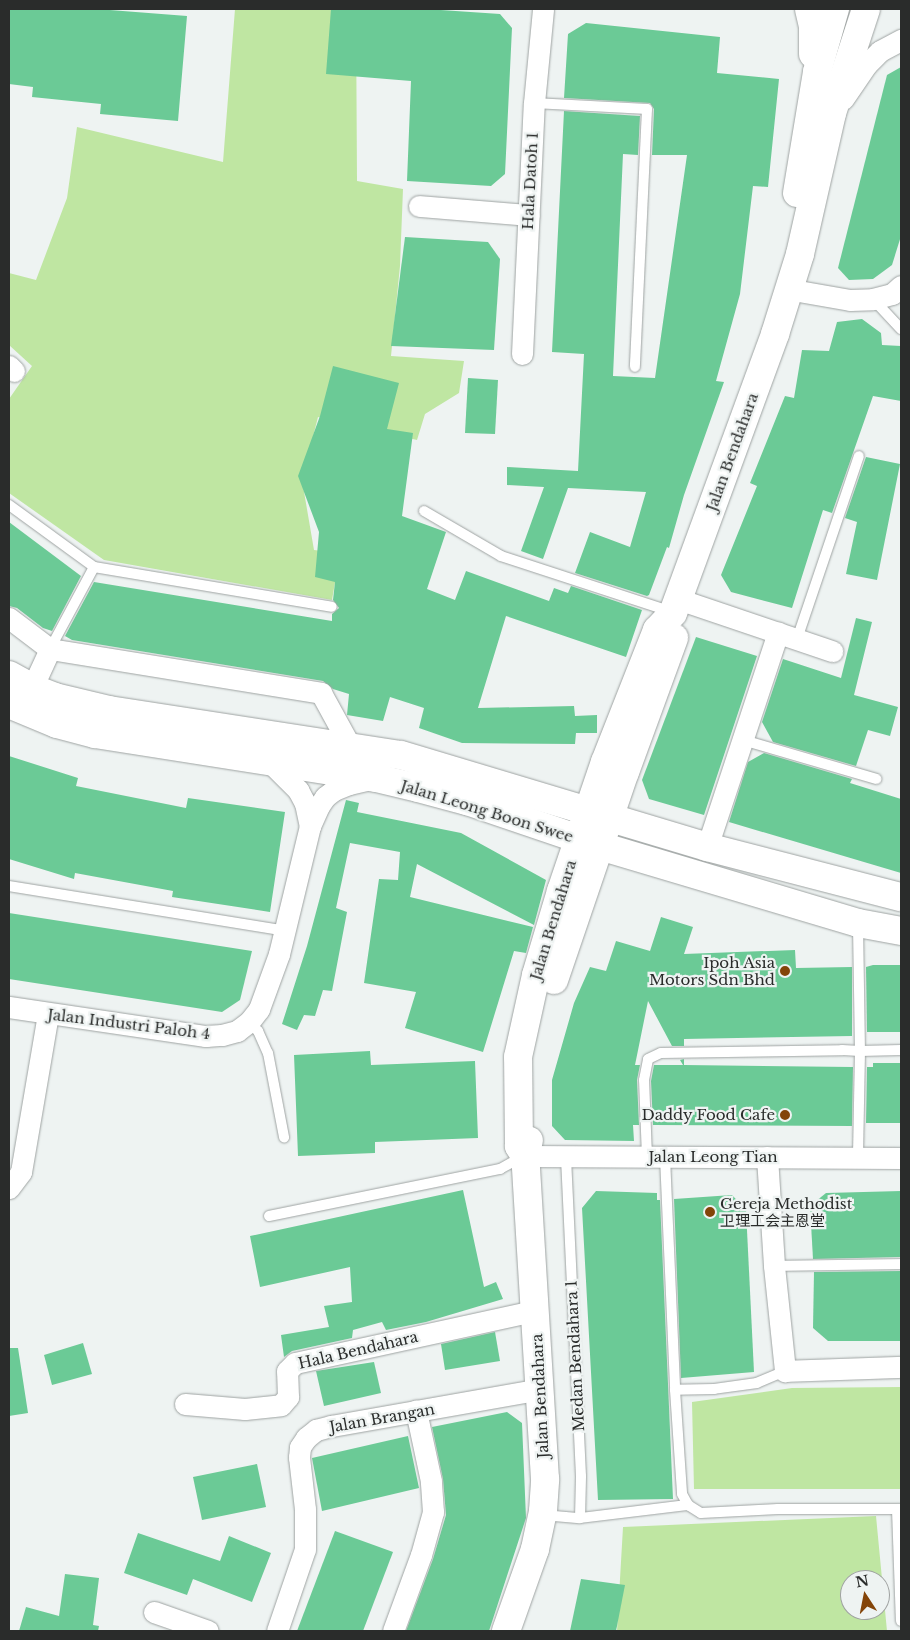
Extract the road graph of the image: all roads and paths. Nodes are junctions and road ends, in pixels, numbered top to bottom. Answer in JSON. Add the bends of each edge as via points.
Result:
{"nodes":[{"id":1,"x":543,"y":9,"type":"edge"},
{"id":2,"x":809,"y":9,"type":"edge"},
{"id":3,"x":834,"y":9,"type":"edge"},
{"id":4,"x":848,"y":9,"type":"edge"},
{"id":5,"x":866,"y":9,"type":"edge"},
{"id":6,"x":901,"y":40,"type":"edge"},
{"id":7,"x":534,"y":103,"type":"junction"},
{"id":8,"x":822,"y":106,"type":"junction"},
{"id":9,"x":419,"y":206,"type":"dead end"},
{"id":10,"x":529,"y":215,"type":"junction"},
{"id":11,"x":901,"y":286,"type":"edge"},
{"id":12,"x":787,"y":289,"type":"junction"},
{"id":13,"x":874,"y":299,"type":"junction"},
{"id":14,"x":901,"y":329,"type":"edge"},
{"id":15,"x":522,"y":354,"type":"dead end"},
{"id":16,"x":635,"y":367,"type":"dead end"},
{"id":17,"x":858,"y":456,"type":"dead end"},
{"id":18,"x":9,"y":505,"type":"edge"},
{"id":19,"x":424,"y":511,"type":"dead end"},
{"id":20,"x":94,"y":567,"type":"junction"},
{"id":21,"x":675,"y":606,"type":"junction"},
{"id":22,"x":332,"y":607,"type":"dead end"},
{"id":23,"x":9,"y":618,"type":"edge"},
{"id":24,"x":788,"y":636,"type":"junction"},
{"id":25,"x":50,"y":649,"type":"junction"},
{"id":26,"x":832,"y":651,"type":"dead end"},
{"id":27,"x":9,"y":675,"type":"edge"},
{"id":28,"x":19,"y":704,"type":"edge"},
{"id":29,"x":743,"y":740,"type":"junction"},
{"id":30,"x":350,"y":746,"type":"junction"},
{"id":31,"x":270,"y":762,"type":"junction"},
{"id":32,"x":376,"y":778,"type":"junction"},
{"id":33,"x":876,"y":779,"type":"dead end"},
{"id":34,"x":310,"y":826,"type":"junction"},
{"id":35,"x":594,"y":829,"type":"junction"},
{"id":36,"x":707,"y":847,"type":"junction"},
{"id":37,"x":9,"y":886,"type":"edge"},
{"id":38,"x":901,"y":897,"type":"edge"},
{"id":39,"x":858,"y":923,"type":"junction"},
{"id":40,"x":286,"y":931,"type":"junction"},
{"id":41,"x":901,"y":931,"type":"edge"},
{"id":42,"x":9,"y":1007,"type":"edge"},
{"id":43,"x":48,"y":1014,"type":"junction"},
{"id":44,"x":249,"y":1022,"type":"junction"},
{"id":45,"x":901,"y":1050,"type":"edge"},
{"id":46,"x":860,"y":1051,"type":"junction"},
{"id":47,"x":284,"y":1137,"type":"dead end"},
{"id":48,"x":525,"y":1156,"type":"junction"},
{"id":49,"x":566,"y":1156,"type":"junction"},
{"id":50,"x":656,"y":1156,"type":"junction"},
{"id":51,"x":767,"y":1157,"type":"junction"},
{"id":52,"x":858,"y":1158,"type":"junction"},
{"id":53,"x":901,"y":1158,"type":"edge"},
{"id":54,"x":9,"y":1188,"type":"edge"},
{"id":55,"x":269,"y":1216,"type":"dead end"},
{"id":56,"x":901,"y":1264,"type":"edge"},
{"id":57,"x":774,"y":1266,"type":"junction"},
{"id":58,"x":534,"y":1311,"type":"junction"},
{"id":59,"x":901,"y":1367,"type":"edge"},
{"id":60,"x":785,"y":1371,"type":"junction"},
{"id":61,"x":540,"y":1389,"type":"junction"},
{"id":62,"x":675,"y":1390,"type":"junction"},
{"id":63,"x":185,"y":1404,"type":"dead end"},
{"id":64,"x":416,"y":1411,"type":"junction"},
{"id":65,"x":688,"y":1505,"type":"junction"},
{"id":66,"x":899,"y":1509,"type":"edge"},
{"id":67,"x":542,"y":1515,"type":"junction"},
{"id":68,"x":580,"y":1518,"type":"junction"},
{"id":69,"x":154,"y":1612,"type":"dead end"},
{"id":70,"x":901,"y":1621,"type":"edge"},
{"id":71,"x":208,"y":1631,"type":"edge"},
{"id":72,"x":277,"y":1631,"type":"edge"},
{"id":73,"x":393,"y":1631,"type":"edge"},
{"id":74,"x":506,"y":1631,"type":"edge"}],
"edges":[{"from":1,"to":7,"type":"street","name":"Hala Datoh 1"},
{"from":2,"to":8,"type":"main road"},
{"from":3,"to":8,"type":"main road","name":"Jalan Bendahara"},
{"from":4,"to":8,"type":"main road","via":[[835,80]]},
{"from":5,"to":8,"type":"main road","name":"Jalan Bendahara"},
{"from":6,"to":8,"type":"street","via":[[880,51]]},
{"from":7,"to":10,"type":"street","name":"Hala Datoh 1"},
{"from":7,"to":16,"type":"lane","via":[[647,109]]},
{"from":8,"to":12,"type":"main road","name":"Jalan Bendahara","via":[[800,254]]},
{"from":9,"to":10,"type":"street"},
{"from":10,"to":15,"type":"street","name":"Hala Datoh 1"},
{"from":11,"to":13,"type":"street","via":[[892,294]]},
{"from":12,"to":13,"type":"street","via":[[850,300]]},
{"from":12,"to":21,"type":"main road","name":"Jalan Bendahara","via":[[774,334]]},
{"from":13,"to":14,"type":"lane"},
{"from":17,"to":24,"type":"lane"},
{"from":18,"to":20,"type":"lane"},
{"from":19,"to":21,"type":"lane","via":[[501,556]]},
{"from":20,"to":22,"type":"lane"},
{"from":20,"to":25,"type":"lane"},
{"from":21,"to":24,"type":"street"},
{"from":21,"to":35,"type":"main road","name":"Jalan Bendahara","via":[[675,635]]},
{"from":23,"to":25,"type":"street"},
{"from":24,"to":26,"type":"street"},
{"from":24,"to":29,"type":"street"},
{"from":25,"to":28,"type":"street"},
{"from":25,"to":30,"type":"street","via":[[321,693]]},
{"from":27,"to":28,"type":"main road","name":"Jalan Leong Boon Swee"},
{"from":28,"to":30,"type":"main road","name":"Jalan Leong Boon Swee","via":[[83,705]]},
{"from":28,"to":31,"type":"main road","name":"Jalan Leong Boon Swee","via":[[57,724],[96,734]]},
{"from":29,"to":33,"type":"lane"},
{"from":29,"to":36,"type":"street"},
{"from":30,"to":35,"type":"main road","name":"Jalan Leong Boon Swee","via":[[401,755]]},
{"from":31,"to":32,"type":"main road","name":"Jalan Leong Boon Swee"},
{"from":31,"to":34,"type":"street","via":[[298,790],[305,803]]},
{"from":32,"to":34,"type":"street","via":[[334,790],[325,797]]},
{"from":32,"to":35,"type":"main road","name":"Jalan Leong Boon Swee"},
{"from":34,"to":40,"type":"street"},
{"from":35,"to":36,"type":"main road","name":"Jalan Leong Boon Swee"},
{"from":35,"to":39,"type":"main road","name":"Jalan Leong Boon Swee"},
{"from":35,"to":48,"type":"main road","name":"Jalan Bendahara","via":[[534,1057],[529,1145]]},
{"from":36,"to":38,"type":"main road","name":"Jalan Leong Boon Swee"},
{"from":37,"to":40,"type":"lane"},
{"from":39,"to":41,"type":"main road","name":"Jalan Leong Boon Swee"},
{"from":39,"to":46,"type":"lane"},
{"from":40,"to":44,"type":"street","via":[[259,1009]]},
{"from":42,"to":43,"type":"street","name":"Jalan Industri Paloh 4"},
{"from":43,"to":44,"type":"street","name":"Jalan Industri Paloh 4","via":[[206,1036],[237,1031]]},
{"from":43,"to":54,"type":"street","via":[[21,1172]]},
{"from":44,"to":47,"type":"lane","via":[[258,1031],[268,1053]]},
{"from":45,"to":46,"type":"lane"},
{"from":46,"to":50,"type":"lane","via":[[661,1053],[648,1059],[644,1080]]},
{"from":46,"to":52,"type":"lane"},
{"from":48,"to":49,"type":"street","name":"Jalan Leong Tian"},
{"from":48,"to":55,"type":"lane","via":[[500,1169]]},
{"from":48,"to":58,"type":"main road","name":"Jalan Bendahara"},
{"from":49,"to":50,"type":"street","name":"Jalan Leong Tian"},
{"from":49,"to":68,"type":"lane","name":"Medan Bendahara 1"},
{"from":50,"to":51,"type":"street","name":"Jalan Leong Tian"},
{"from":50,"to":62,"type":"lane"},
{"from":51,"to":52,"type":"street","name":"Jalan Leong Tian"},
{"from":51,"to":57,"type":"street"},
{"from":52,"to":53,"type":"street","name":"Jalan Leong Tian"},
{"from":56,"to":57,"type":"lane"},
{"from":57,"to":60,"type":"street"},
{"from":58,"to":61,"type":"main road","name":"Jalan Bendahara"},
{"from":58,"to":63,"type":"street","name":"Hala Bendahara","via":[[295,1363],[287,1371],[288,1397],[281,1405],[245,1409]]},
{"from":59,"to":60,"type":"street"},
{"from":60,"to":62,"type":"lane","via":[[758,1384]]},
{"from":61,"to":64,"type":"street","name":"Jalan Brangan"},
{"from":61,"to":67,"type":"main road","name":"Jalan Bendahara","via":[[544,1479]]},
{"from":62,"to":65,"type":"lane","via":[[682,1494]]},
{"from":64,"to":72,"type":"street","name":"Jalan Brangan","via":[[316,1430],[300,1447],[305,1549]]},
{"from":64,"to":73,"type":"street","via":[[432,1480],[433,1512]]},
{"from":65,"to":66,"type":"lane","via":[[701,1513]]},
{"from":65,"to":68,"type":"lane"},
{"from":66,"to":70,"type":"lane"},
{"from":67,"to":68,"type":"lane"},
{"from":67,"to":74,"type":"main road","name":"Jalan Bendahara","via":[[536,1549]]},
{"from":69,"to":71,"type":"street"}]}
